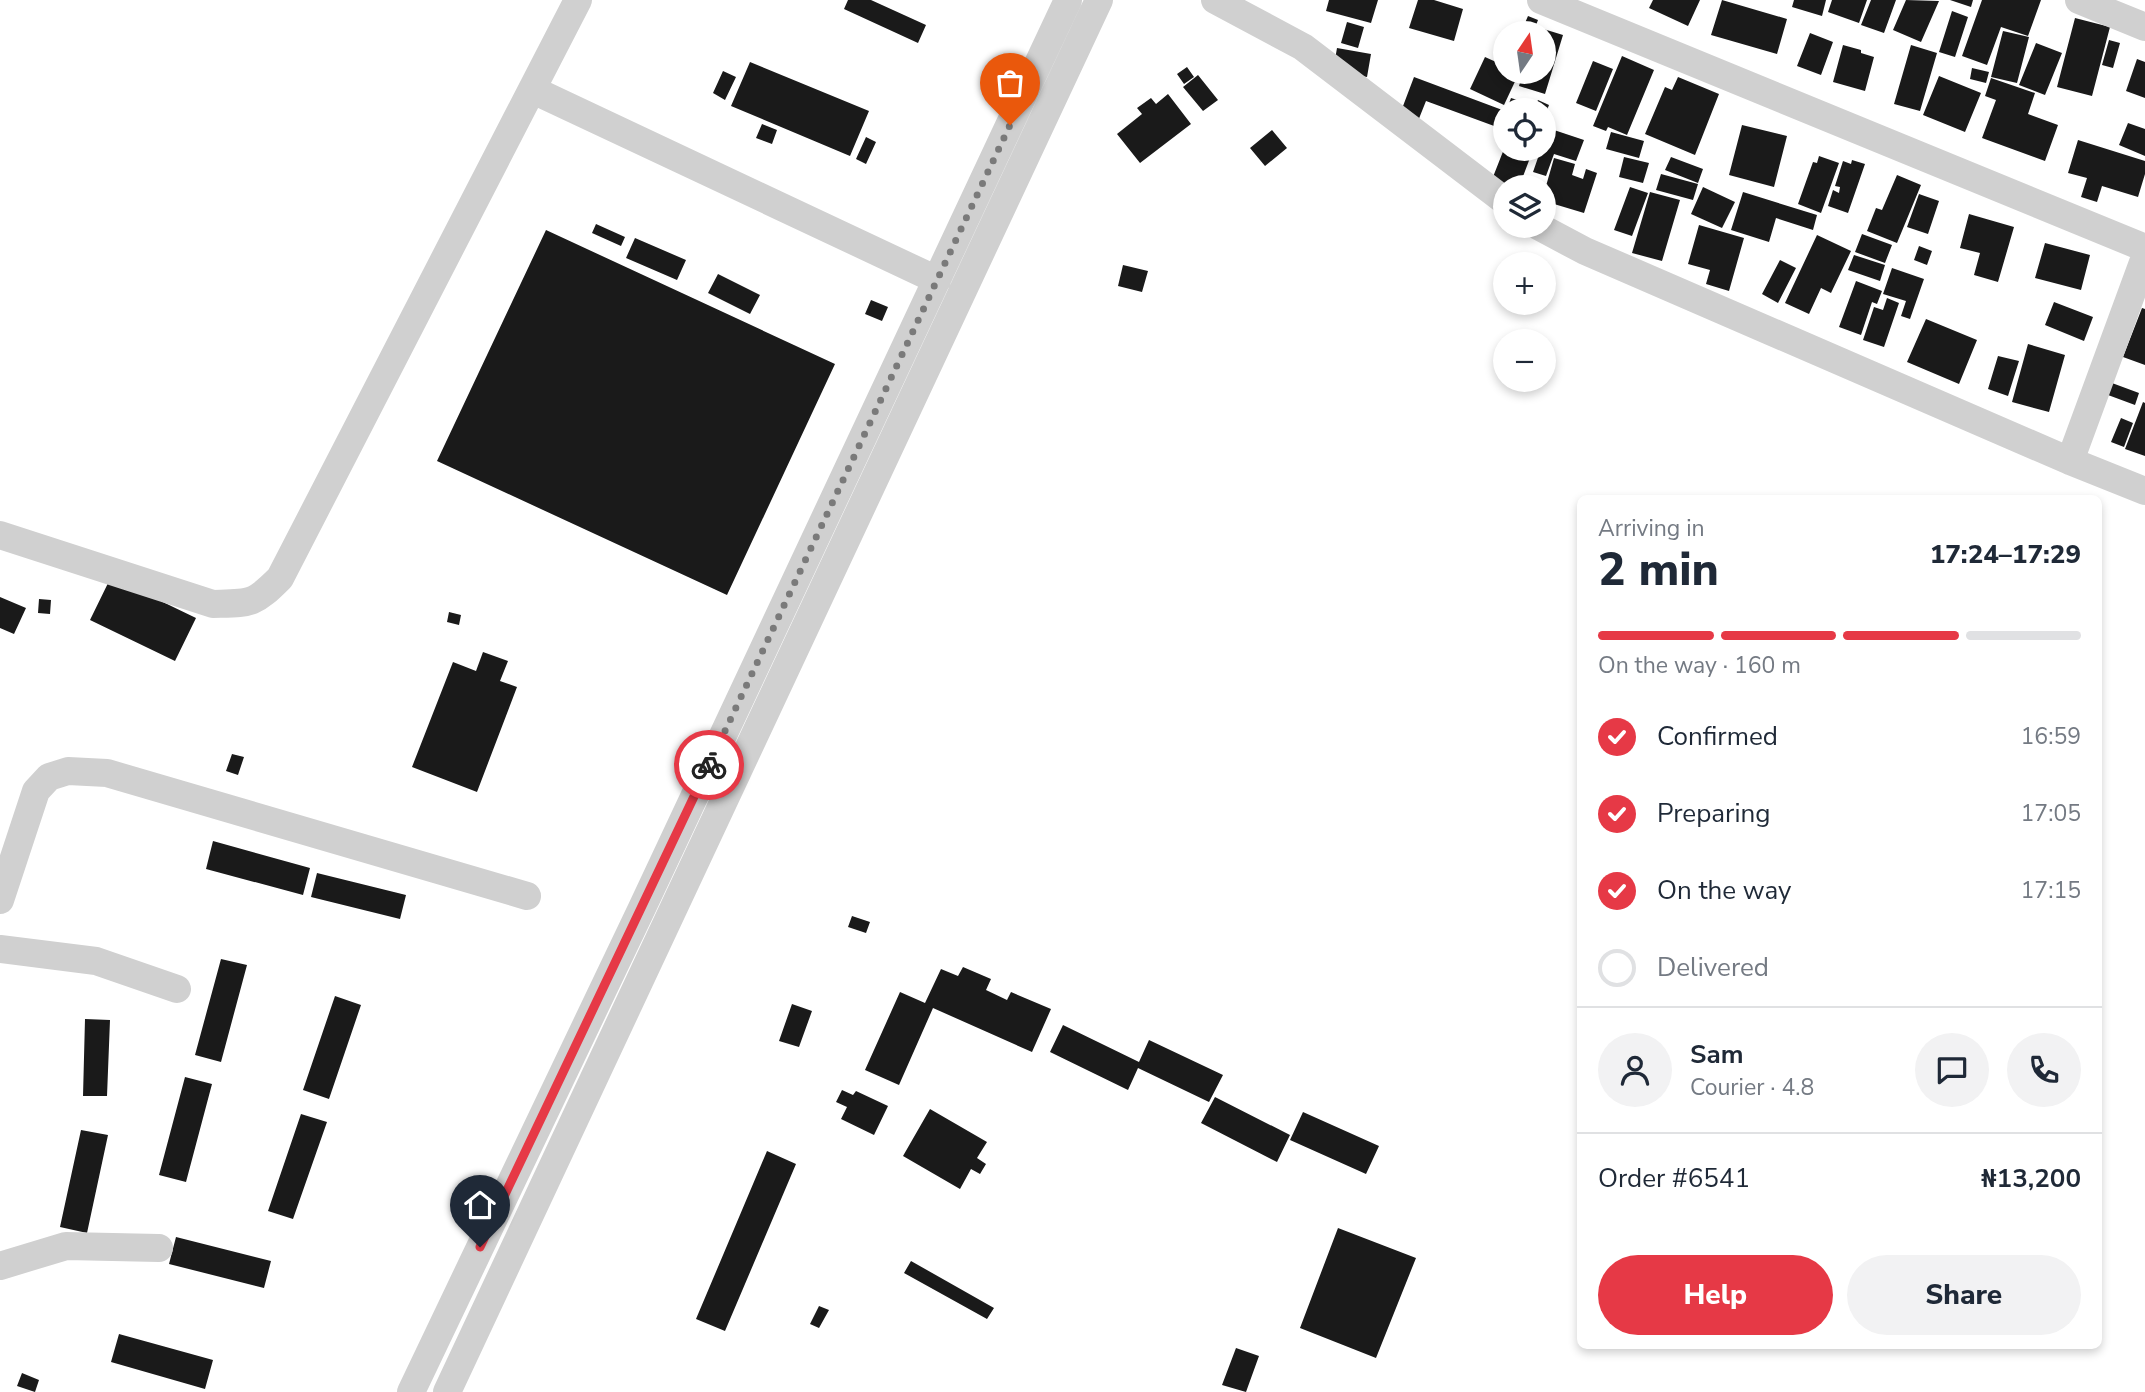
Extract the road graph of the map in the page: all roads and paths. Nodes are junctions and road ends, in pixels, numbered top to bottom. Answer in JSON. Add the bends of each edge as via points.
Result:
{"nodes":[{"id":1,"x":578,"y":0,"type":"edge"},
{"id":2,"x":1068,"y":0,"type":"edge"},
{"id":3,"x":1099,"y":0,"type":"edge"},
{"id":4,"x":1215,"y":0,"type":"edge"},
{"id":5,"x":1541,"y":0,"type":"edge"},
{"id":6,"x":2079,"y":0,"type":"edge"},
{"id":7,"x":2145,"y":27,"type":"edge"},
{"id":8,"x":533,"y":90,"type":"junction"},
{"id":9,"x":1493,"y":192,"type":"edge"},
{"id":10,"x":1556,"y":236,"type":"edge"},
{"id":11,"x":2145,"y":248,"type":"edge"},
{"id":12,"x":2145,"y":257,"type":"edge"},
{"id":13,"x":937,"y":280,"type":"junction"},
{"id":14,"x":2070,"y":461,"type":"junction"},
{"id":15,"x":2145,"y":491,"type":"edge"},
{"id":16,"x":0,"y":535,"type":"edge"},
{"id":17,"x":527,"y":896,"type":"dead end"},
{"id":18,"x":0,"y":900,"type":"edge"},
{"id":19,"x":0,"y":949,"type":"edge"},
{"id":20,"x":177,"y":989,"type":"dead end"},
{"id":21,"x":159,"y":1248,"type":"dead end"},
{"id":22,"x":0,"y":1266,"type":"edge"},
{"id":23,"x":411,"y":1392,"type":"edge"},
{"id":24,"x":447,"y":1392,"type":"edge"}],
"edges":[{"from":1,"to":8,"type":"street"},
{"from":2,"to":13,"type":"street"},
{"from":3,"to":24,"type":"street"},
{"from":4,"to":9,"type":"street","via":[[1303,47]]},
{"from":5,"to":11,"type":"street"},
{"from":6,"to":7,"type":"street"},
{"from":8,"to":13,"type":"street"},
{"from":8,"to":16,"type":"street","via":[[280,578],[260,598],[213,604]]},
{"from":10,"to":14,"type":"street"},
{"from":12,"to":14,"type":"street"},
{"from":13,"to":23,"type":"street"},
{"from":14,"to":15,"type":"street"},
{"from":17,"to":18,"type":"street","via":[[107,774],[68,771],[49,776],[36,791]]},
{"from":19,"to":20,"type":"street","via":[[96,961]]},
{"from":21,"to":22,"type":"street","via":[[66,1246]]}]}
